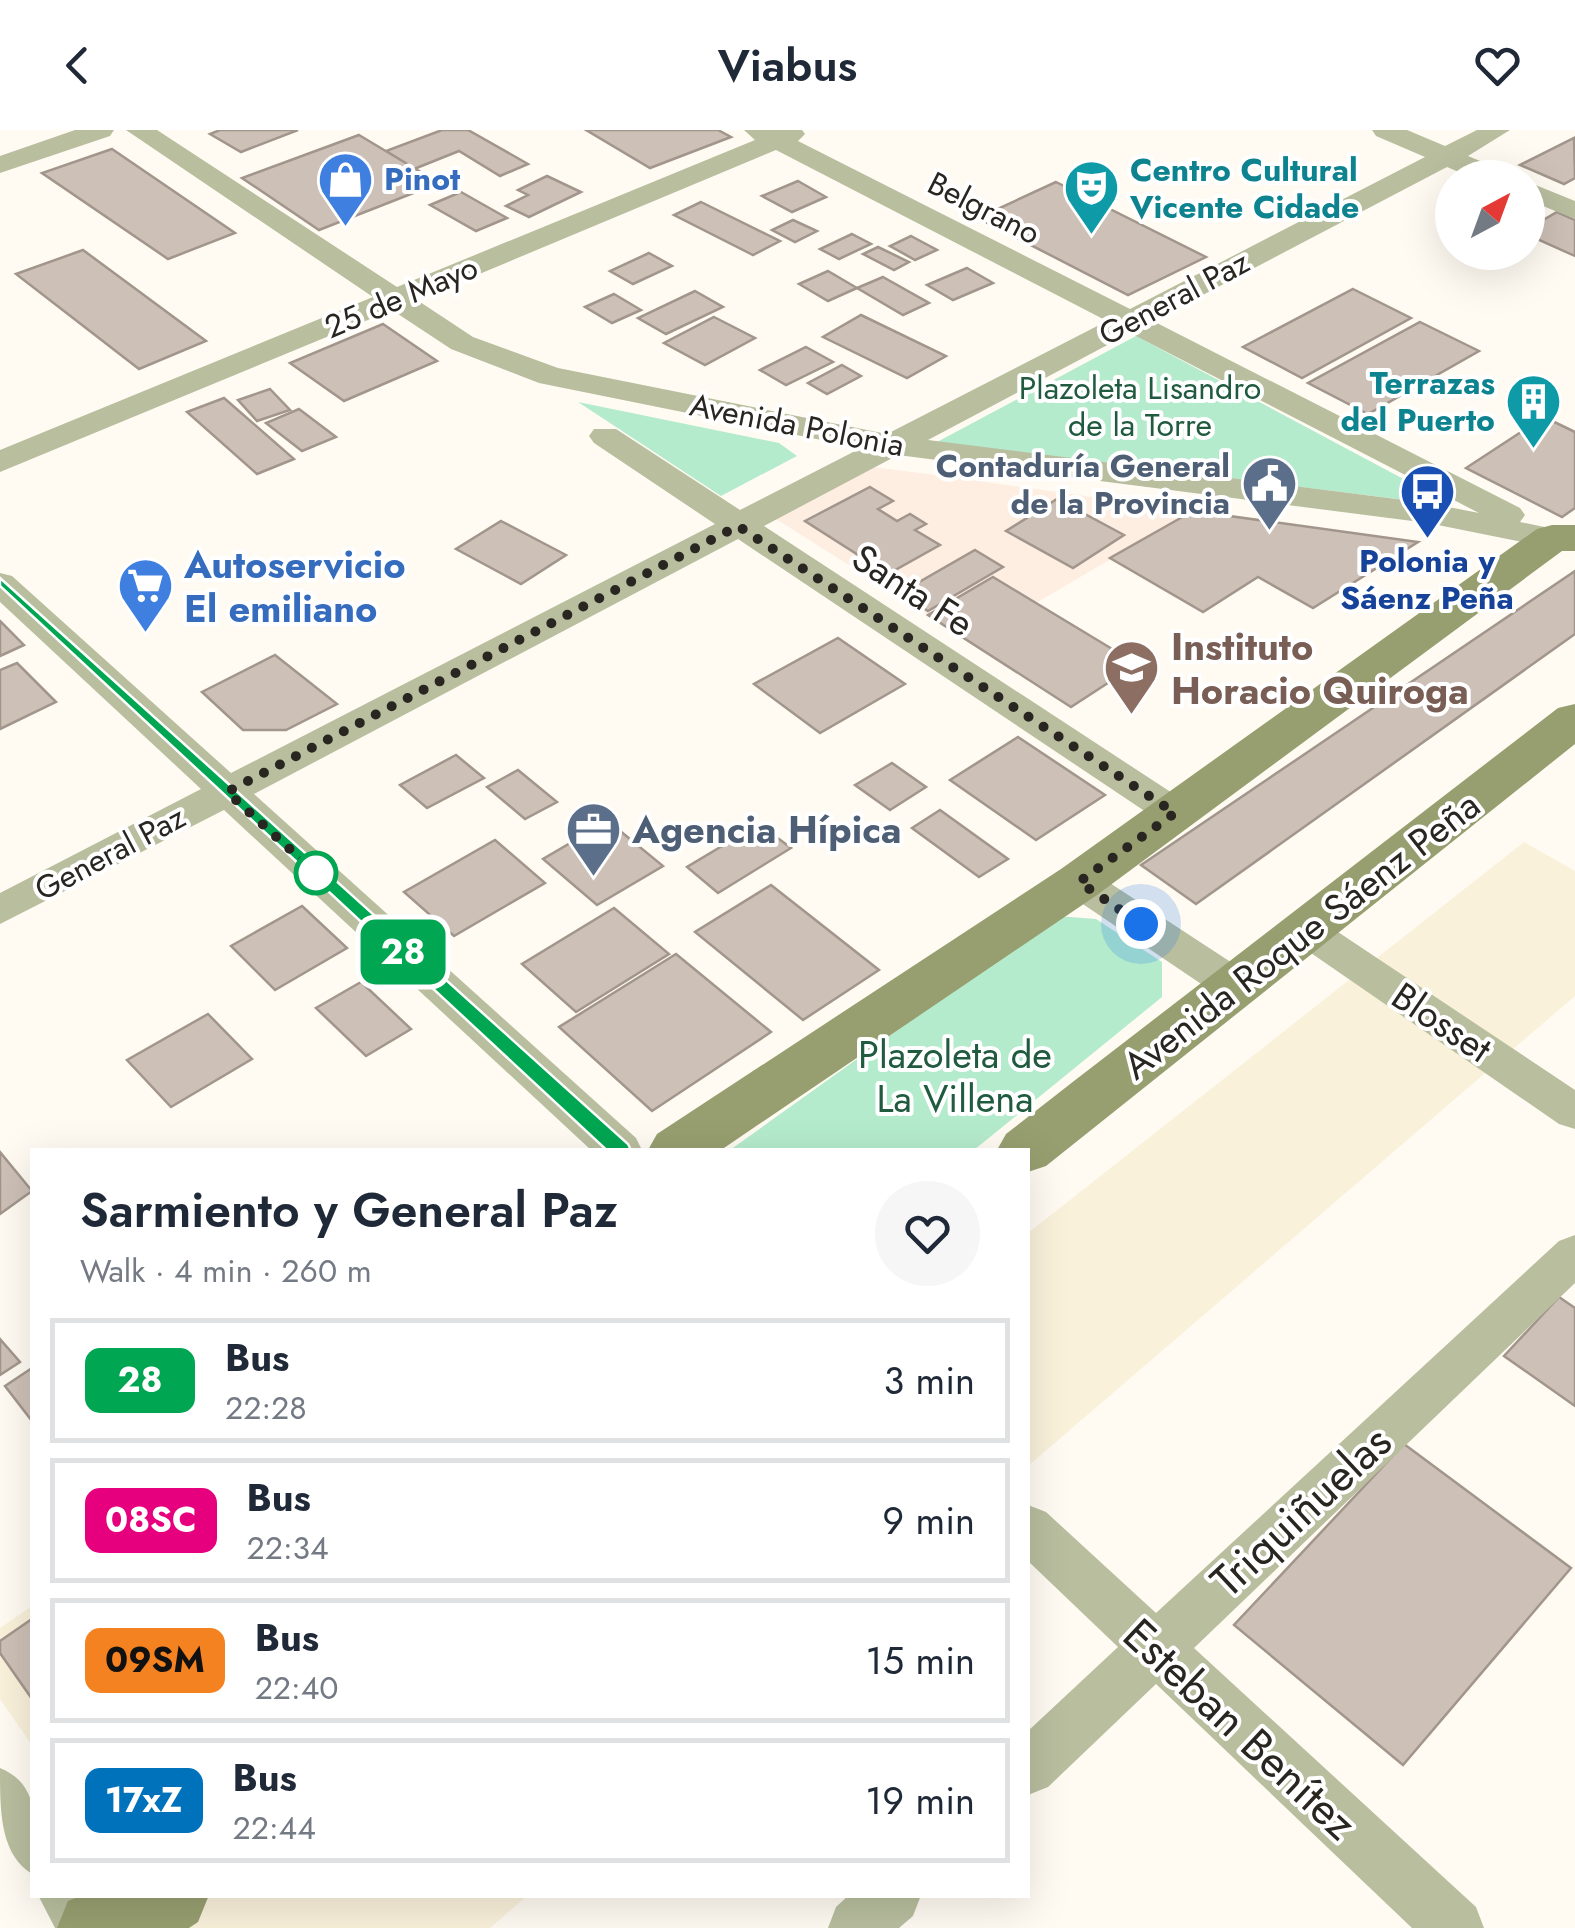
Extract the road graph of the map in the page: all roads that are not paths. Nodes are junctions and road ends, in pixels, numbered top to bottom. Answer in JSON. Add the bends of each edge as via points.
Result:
{"nodes":[{"id":1,"x":101,"y":130,"type":"edge"},
{"id":2,"x":139,"y":130,"type":"edge"},
{"id":3,"x":1385,"y":130,"type":"edge"},
{"id":4,"x":1497,"y":130,"type":"edge"},
{"id":5,"x":779,"y":133,"type":"edge"},
{"id":6,"x":1446,"y":156,"type":"junction"},
{"id":7,"x":1455,"y":160,"type":"edge"},
{"id":8,"x":0,"y":165,"type":"edge"},
{"id":9,"x":1545,"y":197,"type":"edge"},
{"id":10,"x":1575,"y":210,"type":"edge"},
{"id":11,"x":395,"y":299,"type":"junction"},
{"id":12,"x":1129,"y":322,"type":"junction"},
{"id":13,"x":605,"y":436,"type":"dead end"},
{"id":14,"x":892,"y":445,"type":"junction"},
{"id":15,"x":0,"y":462,"type":"edge"},
{"id":16,"x":738,"y":526,"type":"junction"},
{"id":17,"x":1564,"y":538,"type":"edge"},
{"id":18,"x":0,"y":583,"type":"edge"},
{"id":19,"x":1575,"y":719,"type":"edge"},
{"id":20,"x":227,"y":792,"type":"junction"},
{"id":21,"x":1175,"y":813,"type":"junction"},
{"id":22,"x":1079,"y":882,"type":"junction"},
{"id":23,"x":0,"y":910,"type":"edge"},
{"id":24,"x":1309,"y":932,"type":"junction"},
{"id":25,"x":1234,"y":986,"type":"junction"},
{"id":26,"x":1575,"y":1112,"type":"edge"},
{"id":27,"x":618,"y":1148,"type":"edge"},
{"id":28,"x":681,"y":1148,"type":"edge"},
{"id":29,"x":1029,"y":1148,"type":"edge"},
{"id":30,"x":1575,"y":1254,"type":"edge"},
{"id":31,"x":1030,"y":1530,"type":"edge"},
{"id":32,"x":1153,"y":1650,"type":"junction"},
{"id":33,"x":1030,"y":1766,"type":"edge"},
{"id":34,"x":0,"y":1796,"type":"edge"},
{"id":35,"x":30,"y":1841,"type":"edge"},
{"id":36,"x":68,"y":1898,"type":"edge"},
{"id":37,"x":167,"y":1898,"type":"edge"},
{"id":38,"x":889,"y":1898,"type":"edge"},
{"id":39,"x":92,"y":1928,"type":"edge"},
{"id":40,"x":856,"y":1928,"type":"edge"},
{"id":41,"x":1455,"y":1928,"type":"edge"}],
"edges":[{"from":1,"to":8,"type":"street"},
{"from":2,"to":11,"type":"street"},
{"from":3,"to":6,"type":"street"},
{"from":4,"to":6,"type":"street","name":"General Paz"},
{"from":5,"to":11,"type":"street","name":"25 de Mayo"},
{"from":5,"to":12,"type":"street","name":"Belgrano"},
{"from":6,"to":7,"type":"street"},
{"from":6,"to":12,"type":"street","name":"General Paz"},
{"from":9,"to":10,"type":"street"},
{"from":11,"to":14,"type":"street","name":"Avenida Polonia","via":[[462,343],[550,376]]},
{"from":11,"to":15,"type":"street","name":"25 de Mayo"},
{"from":12,"to":14,"type":"street","name":"General Paz"},
{"from":12,"to":17,"type":"street","name":"Belgrano"},
{"from":13,"to":16,"type":"street","name":"Santa Fe"},
{"from":14,"to":16,"type":"street","name":"General Paz"},
{"from":14,"to":17,"type":"street","name":"Avenida Polonia","via":[[1428,514]]},
{"from":16,"to":20,"type":"street","name":"General Paz"},
{"from":16,"to":21,"type":"street","name":"Santa Fe"},
{"from":17,"to":21,"type":"main road"},
{"from":18,"to":20,"type":"street"},
{"from":19,"to":24,"type":"main road","name":"Avenida Roque Sáenz Peña"},
{"from":20,"to":23,"type":"street","name":"General Paz"},
{"from":20,"to":27,"type":"street"},
{"from":21,"to":22,"type":"main road"},
{"from":22,"to":25,"type":"street"},
{"from":22,"to":28,"type":"main road"},
{"from":24,"to":25,"type":"main road","name":"Avenida Roque Sáenz Peña"},
{"from":24,"to":26,"type":"street","name":"Blosset"},
{"from":25,"to":29,"type":"main road","name":"Avenida Roque Sáenz Peña"},
{"from":30,"to":32,"type":"street","name":"Triquiñuelas"},
{"from":31,"to":32,"type":"street","name":"Esteban Benítez"},
{"from":32,"to":33,"type":"street","name":"Triquiñuelas"},
{"from":32,"to":41,"type":"street","name":"Esteban Benítez"},
{"from":34,"to":35,"type":"street"},
{"from":36,"to":39,"type":"street"},
{"from":37,"to":39,"type":"main road"},
{"from":38,"to":40,"type":"street"}]}
